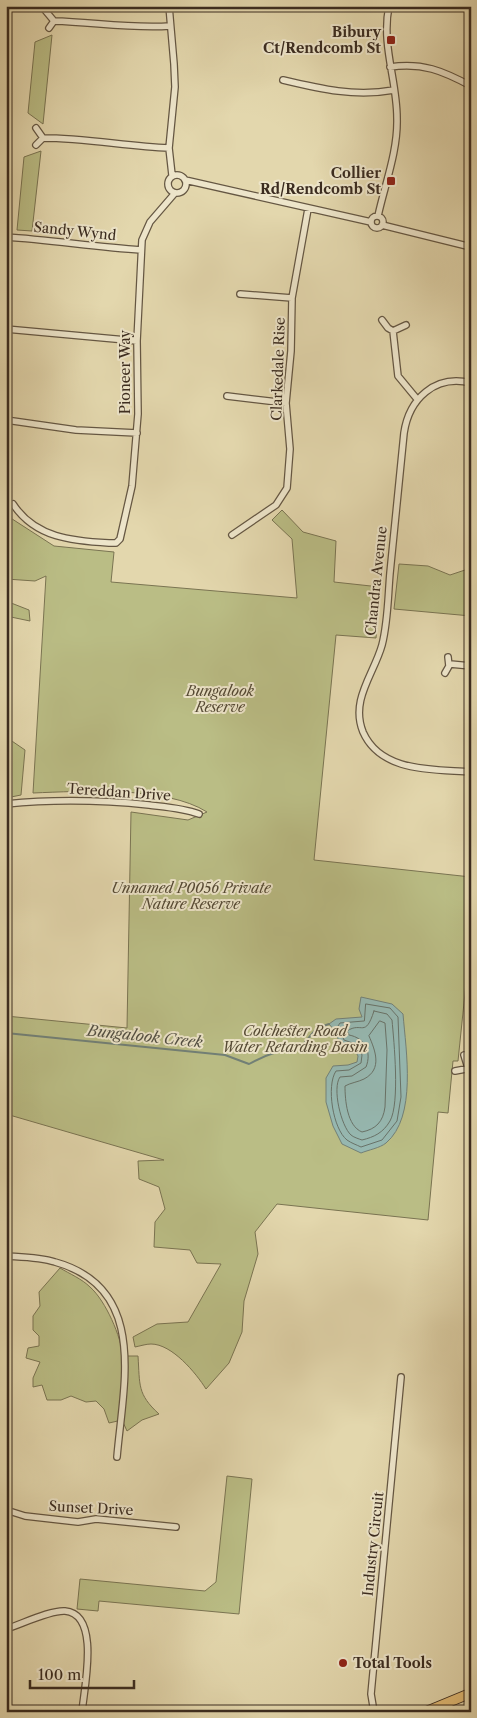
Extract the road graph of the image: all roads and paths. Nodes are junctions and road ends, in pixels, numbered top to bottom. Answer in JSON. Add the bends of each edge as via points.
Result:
{"nodes":[{"id":1,"x":168,"y":6,"type":"edge"},
{"id":2,"x":389,"y":6,"type":"edge"},
{"id":3,"x":44,"y":9,"type":"dead end"},
{"id":4,"x":54,"y":21,"type":"junction"},
{"id":5,"x":170,"y":26,"type":"junction"},
{"id":6,"x":49,"y":28,"type":"dead end"},
{"id":7,"x":390,"y":67,"type":"junction"},
{"id":8,"x":283,"y":80,"type":"dead end"},
{"id":9,"x":471,"y":86,"type":"edge"},
{"id":10,"x":394,"y":90,"type":"junction"},
{"id":11,"x":36,"y":128,"type":"dead end"},
{"id":12,"x":43,"y":138,"type":"junction"},
{"id":13,"x":36,"y":145,"type":"dead end"},
{"id":14,"x":169,"y":148,"type":"junction"},
{"id":15,"x":170,"y":160,"type":"junction"},
{"id":16,"x":172,"y":175,"type":"junction"},
{"id":17,"x":180,"y":175,"type":"junction"},
{"id":18,"x":186,"y":183,"type":"junction"},
{"id":19,"x":172,"y":192,"type":"junction"},
{"id":20,"x":308,"y":209,"type":"junction"},
{"id":21,"x":378,"y":216,"type":"junction"},
{"id":22,"x":371,"y":222,"type":"junction"},
{"id":23,"x":382,"y":225,"type":"junction"},
{"id":24,"x":6,"y":238,"type":"edge"},
{"id":25,"x":471,"y":247,"type":"edge"},
{"id":26,"x":141,"y":250,"type":"junction"},
{"id":27,"x":240,"y":294,"type":"dead end"},
{"id":28,"x":292,"y":298,"type":"junction"},
{"id":29,"x":382,"y":320,"type":"dead end"},
{"id":30,"x":406,"y":325,"type":"dead end"},
{"id":31,"x":6,"y":329,"type":"edge"},
{"id":32,"x":393,"y":331,"type":"junction"},
{"id":33,"x":137,"y":341,"type":"junction"},
{"id":34,"x":471,"y":383,"type":"edge"},
{"id":35,"x":227,"y":396,"type":"dead end"},
{"id":36,"x":417,"y":399,"type":"junction"},
{"id":37,"x":286,"y":403,"type":"junction"},
{"id":38,"x":6,"y":420,"type":"edge"},
{"id":39,"x":137,"y":433,"type":"junction"},
{"id":40,"x":13,"y":504,"type":"dead end"},
{"id":41,"x":232,"y":535,"type":"dead end"},
{"id":42,"x":471,"y":666,"type":"edge"},
{"id":43,"x":445,"y":673,"type":"dead end"},
{"id":44,"x":471,"y":772,"type":"edge"},
{"id":45,"x":6,"y":804,"type":"edge"},
{"id":46,"x":199,"y":814,"type":"dead end"},
{"id":47,"x":464,"y":1055,"type":"dead end"},
{"id":48,"x":469,"y":1068,"type":"edge"},
{"id":49,"x":455,"y":1071,"type":"dead end"},
{"id":50,"x":6,"y":1256,"type":"edge"},
{"id":51,"x":401,"y":1377,"type":"dead end"},
{"id":52,"x":117,"y":1457,"type":"dead end"},
{"id":53,"x":6,"y":1510,"type":"edge"},
{"id":54,"x":176,"y":1527,"type":"dead end"},
{"id":55,"x":6,"y":1629,"type":"edge"},
{"id":56,"x":471,"y":1693,"type":"edge"},
{"id":57,"x":471,"y":1709,"type":"edge"},
{"id":58,"x":82,"y":1712,"type":"edge"},
{"id":59,"x":374,"y":1712,"type":"edge"},
{"id":60,"x":425,"y":1712,"type":"edge"},
{"id":61,"x":463,"y":1712,"type":"edge"}],
"edges":[{"from":1,"to":5,"type":"street"},
{"from":2,"to":7,"type":"street","via":[[386,44]]},
{"from":3,"to":4,"type":"street"},
{"from":4,"to":5,"type":"street","via":[[85,21],[135,28]]},
{"from":4,"to":6,"type":"street"},
{"from":5,"to":14,"type":"street","via":[[174,87]]},
{"from":7,"to":9,"type":"street","via":[[408,65],[442,70]]},
{"from":7,"to":10,"type":"street"},
{"from":8,"to":10,"type":"street","via":[[343,93]]},
{"from":10,"to":21,"type":"street","via":[[397,134]]},
{"from":11,"to":12,"type":"street"},
{"from":12,"to":13,"type":"street"},
{"from":12,"to":14,"type":"street"},
{"from":14,"to":15,"type":"street"},
{"from":15,"to":16,"type":"street"},
{"from":15,"to":17,"type":"street"},
{"from":16,"to":17,"type":"street"},
{"from":16,"to":19,"type":"street","via":[[167,182]]},
{"from":17,"to":18,"type":"street"},
{"from":18,"to":19,"type":"street","via":[[181,192]]},
{"from":18,"to":20,"type":"street","via":[[206,183]]},
{"from":19,"to":26,"type":"street","name":"Pioneer Way","via":[[145,234]]},
{"from":20,"to":22,"type":"street"},
{"from":20,"to":28,"type":"street","name":"Clarkedale Rise"},
{"from":21,"to":22,"type":"street"},
{"from":21,"to":23,"type":"street","via":[[383,220]]},
{"from":22,"to":23,"type":"street","via":[[376,228]]},
{"from":23,"to":25,"type":"street"},
{"from":24,"to":26,"type":"street","name":"Sandy Wynd"},
{"from":26,"to":33,"type":"street","name":"Pioneer Way"},
{"from":27,"to":28,"type":"street"},
{"from":28,"to":37,"type":"street","name":"Clarkedale Rise"},
{"from":29,"to":32,"type":"street"},
{"from":30,"to":32,"type":"street"},
{"from":31,"to":33,"type":"street"},
{"from":32,"to":36,"type":"street","via":[[398,376]]},
{"from":33,"to":39,"type":"street","name":"Pioneer Way"},
{"from":34,"to":36,"type":"street","via":[[442,384]]},
{"from":35,"to":37,"type":"street"},
{"from":36,"to":44,"type":"street","name":"Chandra Avenue","via":[[408,414],[404,433],[382,644],[363,688],[361,721],[369,741],[390,760],[406,766]]},
{"from":37,"to":41,"type":"street","name":"Clarkedale Rise","via":[[290,449],[287,488],[276,505]]},
{"from":38,"to":39,"type":"street","via":[[76,430]]},
{"from":39,"to":40,"type":"street","name":"Pioneer Way","via":[[132,486],[120,539],[116,543],[55,537],[26,518]]},
{"from":42,"to":43,"type":"street","via":[[449,660]]},
{"from":45,"to":46,"type":"street","name":"Tereddan Drive","via":[[98,800],[178,808]]},
{"from":47,"to":48,"type":"street"},
{"from":48,"to":49,"type":"street"},
{"from":50,"to":52,"type":"street","via":[[53,1261],[76,1270],[97,1285],[115,1308],[126,1350]]},
{"from":51,"to":59,"type":"street","name":"Industry Circuit","via":[[371,1694]]},
{"from":53,"to":54,"type":"street","name":"Sunset Drive","via":[[25,1516],[78,1522],[96,1519]]},
{"from":55,"to":58,"type":"street","via":[[58,1612],[76,1614],[88,1633]]},
{"from":56,"to":60,"type":"main road"},
{"from":57,"to":61,"type":"main road"}]}
